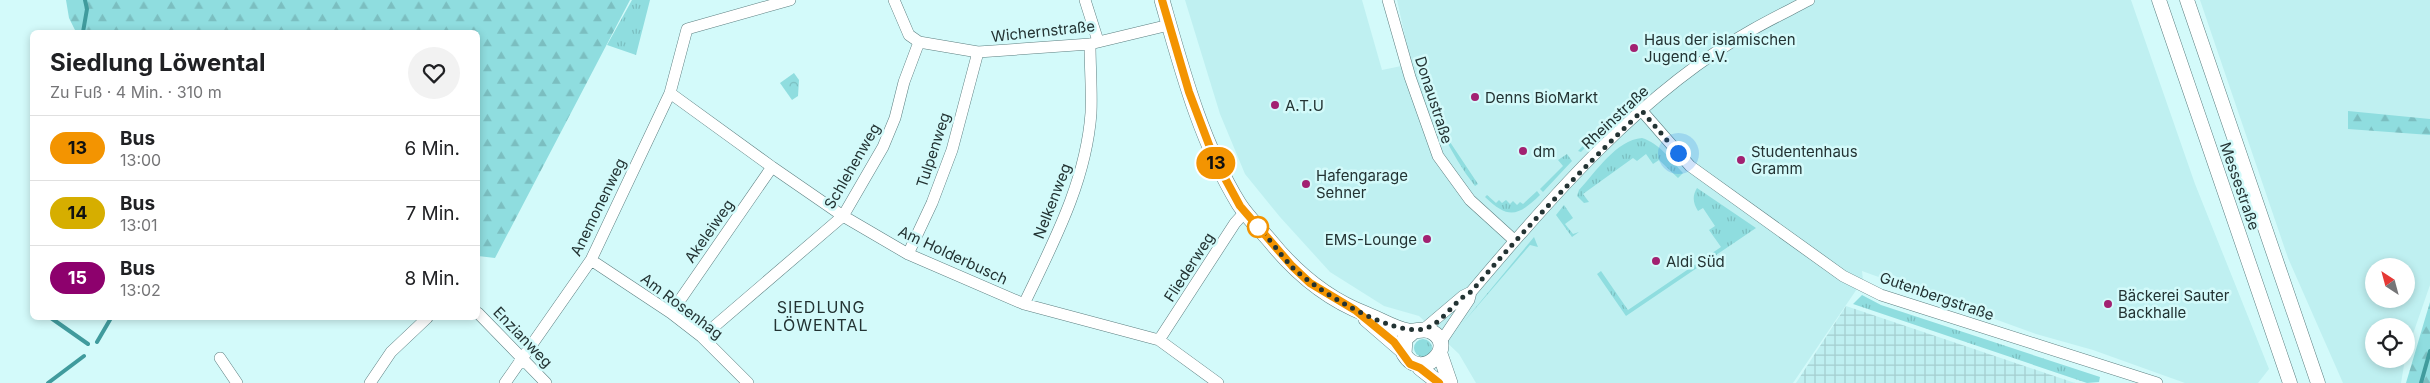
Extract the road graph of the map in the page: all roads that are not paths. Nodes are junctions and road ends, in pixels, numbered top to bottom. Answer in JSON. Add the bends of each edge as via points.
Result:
{"nodes":[{"id":1,"x":790,"y":0,"type":"edge"},
{"id":2,"x":894,"y":0,"type":"edge"},
{"id":3,"x":1085,"y":0,"type":"edge"},
{"id":4,"x":1162,"y":0,"type":"edge"},
{"id":5,"x":1388,"y":0,"type":"edge"},
{"id":6,"x":1809,"y":0,"type":"edge"},
{"id":7,"x":2159,"y":0,"type":"edge"},
{"id":8,"x":2187,"y":0,"type":"edge"},
{"id":9,"x":1169,"y":25,"type":"junction"},
{"id":10,"x":919,"y":42,"type":"junction"},
{"id":11,"x":1094,"y":42,"type":"junction"},
{"id":12,"x":978,"y":52,"type":"junction"},
{"id":13,"x":670,"y":93,"type":"junction"},
{"id":14,"x":1642,"y":111,"type":"junction"},
{"id":15,"x":772,"y":167,"type":"junction"},
{"id":16,"x":1245,"y":212,"type":"junction"},
{"id":17,"x":843,"y":216,"type":"junction"},
{"id":18,"x":1514,"y":240,"type":"junction"},
{"id":19,"x":908,"y":254,"type":"junction"},
{"id":20,"x":591,"y":260,"type":"junction"},
{"id":21,"x":1471,"y":292,"type":"junction"},
{"id":22,"x":1024,"y":304,"type":"junction"},
{"id":23,"x":1355,"y":310,"type":"junction"},
{"id":24,"x":671,"y":313,"type":"junction"},
{"id":25,"x":480,"y":315,"type":"edge"},
{"id":26,"x":425,"y":320,"type":"edge"},
{"id":27,"x":1419,"y":330,"type":"junction"},
{"id":28,"x":702,"y":337,"type":"junction"},
{"id":29,"x":1159,"y":340,"type":"junction"},
{"id":30,"x":1440,"y":348,"type":"junction"},
{"id":31,"x":1403,"y":350,"type":"junction"},
{"id":32,"x":220,"y":358,"type":"dead end"},
{"id":33,"x":522,"y":358,"type":"junction"},
{"id":34,"x":1420,"y":368,"type":"junction"},
{"id":35,"x":237,"y":383,"type":"edge"},
{"id":36,"x":370,"y":383,"type":"edge"},
{"id":37,"x":506,"y":383,"type":"edge"},
{"id":38,"x":546,"y":383,"type":"edge"},
{"id":39,"x":748,"y":383,"type":"edge"},
{"id":40,"x":1218,"y":383,"type":"edge"},
{"id":41,"x":1439,"y":383,"type":"edge"},
{"id":42,"x":1450,"y":383,"type":"edge"},
{"id":43,"x":2157,"y":383,"type":"edge"},
{"id":44,"x":2290,"y":383,"type":"edge"},
{"id":45,"x":2318,"y":383,"type":"edge"}],
"edges":[{"from":1,"to":13,"type":"street","name":"Anemonenweg","via":[[687,29]]},
{"from":2,"to":10,"type":"street","via":[[909,35]]},
{"from":3,"to":11,"type":"street","name":"Nelkenweg"},
{"from":4,"to":9,"type":"main road"},
{"from":5,"to":18,"type":"street","name":"Donaustraße","via":[[1410,77],[1438,156],[1470,200]]},
{"from":6,"to":14,"type":"street","name":"Rheinstraße","via":[[1741,37]]},
{"from":7,"to":44,"type":"street","name":"Messestraße"},
{"from":8,"to":45,"type":"street","name":"Messestraße"},
{"from":9,"to":11,"type":"street","name":"Wichernstraße"},
{"from":9,"to":16,"type":"main road","via":[[1189,92],[1214,158]]},
{"from":10,"to":12,"type":"street","name":"Wichernstraße"},
{"from":10,"to":17,"type":"street","name":"Schlehenweg","via":[[886,140]]},
{"from":11,"to":12,"type":"street","name":"Wichernstraße"},
{"from":11,"to":22,"type":"street","name":"Nelkenweg","via":[[1091,113],[1082,169],[1069,206]]},
{"from":12,"to":19,"type":"street","name":"Tulpenweg","via":[[952,150]]},
{"from":13,"to":15,"type":"street","name":"Am Holderbusch"},
{"from":13,"to":20,"type":"street","name":"Anemonenweg"},
{"from":14,"to":18,"type":"street","name":"Rheinstraße"},
{"from":14,"to":43,"type":"street","name":"Gutenbergstraße","via":[[1690,166],[1843,276],[1881,295]]},
{"from":15,"to":17,"type":"street","name":"Am Holderbusch"},
{"from":15,"to":24,"type":"street","name":"Akeleiweg"},
{"from":16,"to":23,"type":"main road","via":[[1310,283]]},
{"from":16,"to":29,"type":"street","name":"Fliederweg"},
{"from":17,"to":19,"type":"street","name":"Am Holderbusch"},
{"from":17,"to":28,"type":"street","name":"Schlehenweg"},
{"from":18,"to":21,"type":"street","name":"Rheinstraße"},
{"from":19,"to":22,"type":"street","name":"Am Holderbusch"},
{"from":20,"to":24,"type":"street","name":"Am Rosenhag"},
{"from":20,"to":33,"type":"street","name":"Anemonenweg"},
{"from":21,"to":27,"type":"street","name":"Rheinstraße"},
{"from":21,"to":30,"type":"street","name":"Rheinstraße","via":[[1470,300]]},
{"from":22,"to":29,"type":"street","name":"Am Holderbusch"},
{"from":23,"to":27,"type":"main road","via":[[1407,331]]},
{"from":23,"to":31,"type":"main road"},
{"from":24,"to":28,"type":"street","name":"Am Rosenhag"},
{"from":25,"to":33,"type":"street","name":"Enzianweg"},
{"from":26,"to":36,"type":"street","via":[[391,352]]},
{"from":27,"to":30,"type":"main road","via":[[1435,334]]},
{"from":27,"to":31,"type":"main road","via":[[1405,339]]},
{"from":28,"to":39,"type":"street","name":"Am Rosenhag"},
{"from":29,"to":40,"type":"street","name":"Am Holderbusch"},
{"from":30,"to":34,"type":"main road","via":[[1434,364]]},
{"from":30,"to":42,"type":"main road"},
{"from":31,"to":34,"type":"main road","via":[[1410,364]]},
{"from":32,"to":35,"type":"street"},
{"from":33,"to":37,"type":"street","name":"Anemonenweg"},
{"from":33,"to":38,"type":"street","name":"Enzianweg"},
{"from":34,"to":41,"type":"main road"}]}
